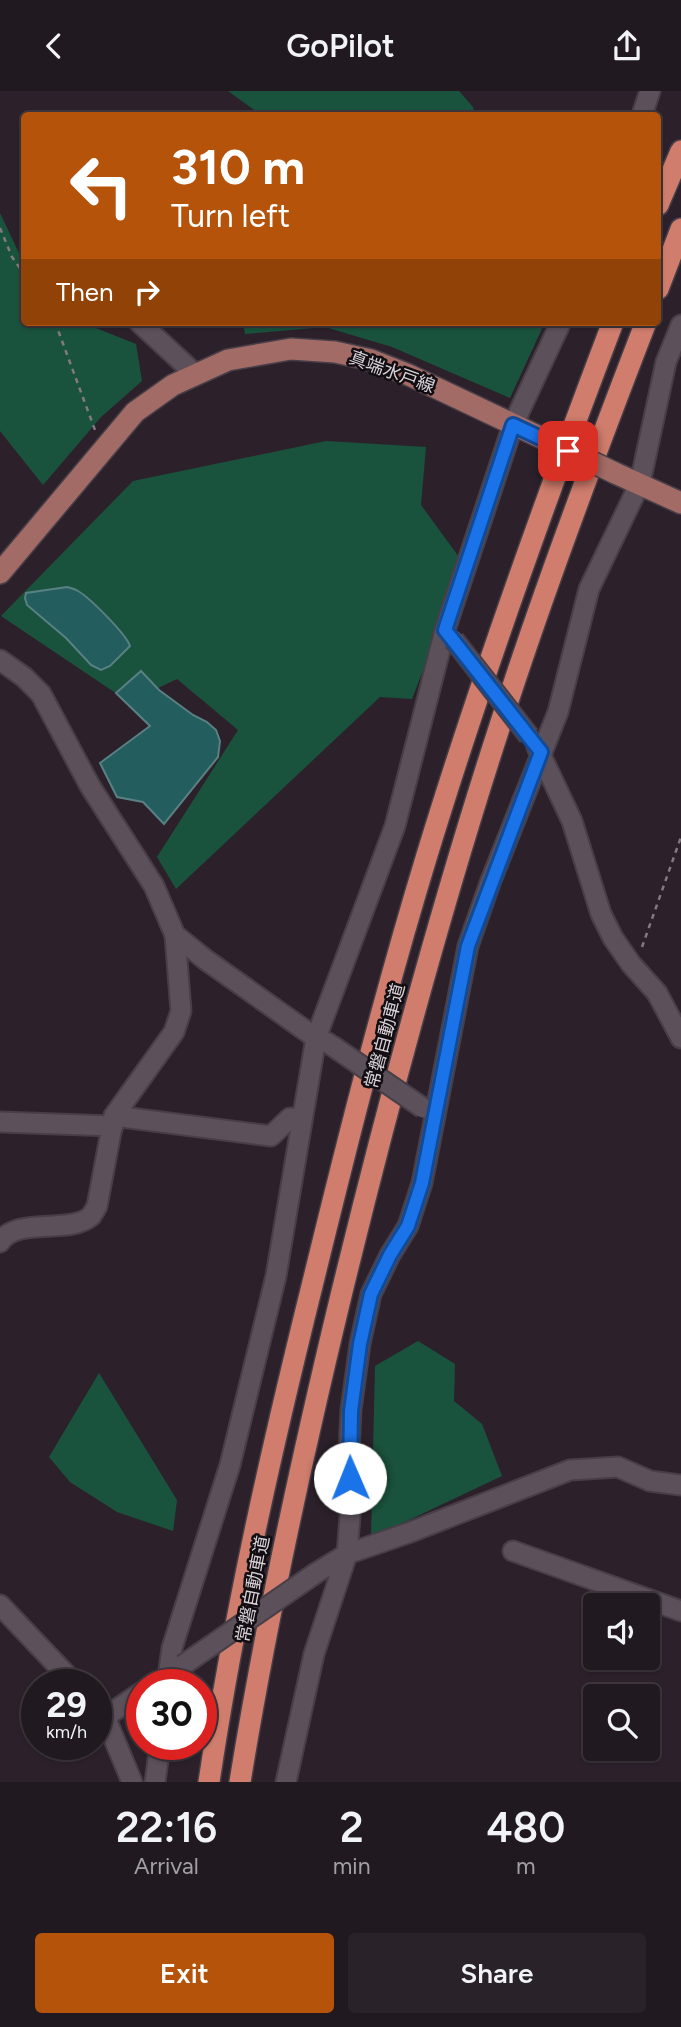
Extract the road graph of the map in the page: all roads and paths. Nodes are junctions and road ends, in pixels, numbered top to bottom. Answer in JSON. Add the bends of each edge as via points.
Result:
{"nodes":[{"id":1,"x":650,"y":91,"type":"edge"},
{"id":2,"x":643,"y":112,"type":"edge"},
{"id":3,"x":681,"y":151,"type":"edge"},
{"id":4,"x":661,"y":198,"type":"edge"},
{"id":5,"x":0,"y":228,"type":"edge"},
{"id":6,"x":681,"y":229,"type":"edge"},
{"id":7,"x":21,"y":270,"type":"edge"},
{"id":8,"x":661,"y":281,"type":"edge"},
{"id":9,"x":681,"y":325,"type":"edge"},
{"id":10,"x":56,"y":326,"type":"edge"},
{"id":11,"x":143,"y":326,"type":"edge"},
{"id":12,"x":559,"y":326,"type":"edge"},
{"id":13,"x":612,"y":326,"type":"edge"},
{"id":14,"x":645,"y":326,"type":"edge"},
{"id":15,"x":195,"y":374,"type":"junction"},
{"id":16,"x":513,"y":425,"type":"junction"},
{"id":17,"x":102,"y":449,"type":"junction"},
{"id":18,"x":640,"y":484,"type":"junction"},
{"id":19,"x":681,"y":503,"type":"edge"},
{"id":20,"x":0,"y":573,"type":"edge"},
{"id":21,"x":450,"y":635,"type":"junction"},
{"id":22,"x":0,"y":660,"type":"edge"},
{"id":23,"x":535,"y":744,"type":"junction"},
{"id":24,"x":681,"y":838,"type":"edge"},
{"id":25,"x":175,"y":935,"type":"junction"},
{"id":26,"x":635,"y":968,"type":"junction"},
{"id":27,"x":681,"y":1038,"type":"edge"},
{"id":28,"x":324,"y":1042,"type":"junction"},
{"id":29,"x":430,"y":1111,"type":"junction"},
{"id":30,"x":302,"y":1119,"type":"junction"},
{"id":31,"x":114,"y":1121,"type":"junction"},
{"id":32,"x":0,"y":1122,"type":"edge"},
{"id":33,"x":0,"y":1242,"type":"edge"},
{"id":34,"x":681,"y":1485,"type":"edge"},
{"id":35,"x":513,"y":1551,"type":"dead end"},
{"id":36,"x":347,"y":1554,"type":"junction"},
{"id":37,"x":0,"y":1605,"type":"edge"},
{"id":38,"x":681,"y":1611,"type":"edge"},
{"id":39,"x":61,"y":1669,"type":"edge"},
{"id":40,"x":173,"y":1669,"type":"edge"},
{"id":41,"x":181,"y":1669,"type":"edge"},
{"id":42,"x":112,"y":1737,"type":"edge"},
{"id":43,"x":158,"y":1760,"type":"edge"},
{"id":44,"x":132,"y":1782,"type":"edge"},
{"id":45,"x":155,"y":1782,"type":"edge"},
{"id":46,"x":209,"y":1782,"type":"edge"},
{"id":47,"x":240,"y":1782,"type":"edge"},
{"id":48,"x":286,"y":1782,"type":"edge"}],
"edges":[{"from":1,"to":2,"type":"street"},
{"from":3,"to":4,"type":"highway"},
{"from":5,"to":7,"type":"path"},
{"from":6,"to":8,"type":"highway"},
{"from":9,"to":18,"type":"street","via":[[666,362]]},
{"from":10,"to":17,"type":"path"},
{"from":11,"to":15,"type":"street"},
{"from":12,"to":16,"type":"street"},
{"from":13,"to":46,"type":"highway","name":"常磐自動車道","via":[[492,653],[382,1014],[265,1485]]},
{"from":14,"to":47,"type":"highway","name":"常磐自動車道","via":[[515,680],[411,1025],[295,1493]]},
{"from":15,"to":16,"type":"main road","name":"真端水戸線","via":[[255,354],[291,349],[335,352],[409,375]]},
{"from":15,"to":17,"type":"main road","name":"真端水戸線","via":[[135,412]]},
{"from":16,"to":18,"type":"main road","name":"真端水戸線","bridge":true},
{"from":16,"to":21,"type":"street"},
{"from":17,"to":20,"type":"main road","name":"真端水戸線"},
{"from":18,"to":19,"type":"main road","name":"真端水戸線"},
{"from":18,"to":23,"type":"street","via":[[589,589],[558,712]]},
{"from":21,"to":23,"type":"street","bridge":true},
{"from":21,"to":28,"type":"street","via":[[396,826]]},
{"from":22,"to":25,"type":"street","via":[[41,694],[90,786],[154,886]]},
{"from":23,"to":26,"type":"street","via":[[572,821],[601,914]]},
{"from":23,"to":29,"type":"street","via":[[468,946]]},
{"from":24,"to":26,"type":"path"},
{"from":25,"to":28,"type":"street"},
{"from":25,"to":31,"type":"street","via":[[181,990],[178,1021]]},
{"from":26,"to":27,"type":"street","via":[[657,993]]},
{"from":28,"to":29,"type":"street","bridge":true},
{"from":28,"to":30,"type":"street"},
{"from":29,"to":36,"type":"street","via":[[422,1183],[408,1226],[371,1294],[360,1344],[351,1411]]},
{"from":30,"to":31,"type":"street","via":[[290,1118],[271,1136]]},
{"from":30,"to":40,"type":"street","via":[[272,1290],[230,1465],[172,1648]]},
{"from":31,"to":32,"type":"street"},
{"from":31,"to":33,"type":"street","via":[[97,1206],[90,1217],[16,1230]]},
{"from":34,"to":36,"type":"street","via":[[650,1481],[618,1467],[570,1470]]},
{"from":35,"to":38,"type":"street"},
{"from":36,"to":41,"type":"street","bridge":true},
{"from":36,"to":48,"type":"street","via":[[314,1654]]},
{"from":37,"to":39,"type":"street"},
{"from":42,"to":44,"type":"street"},
{"from":43,"to":45,"type":"street"}]}
